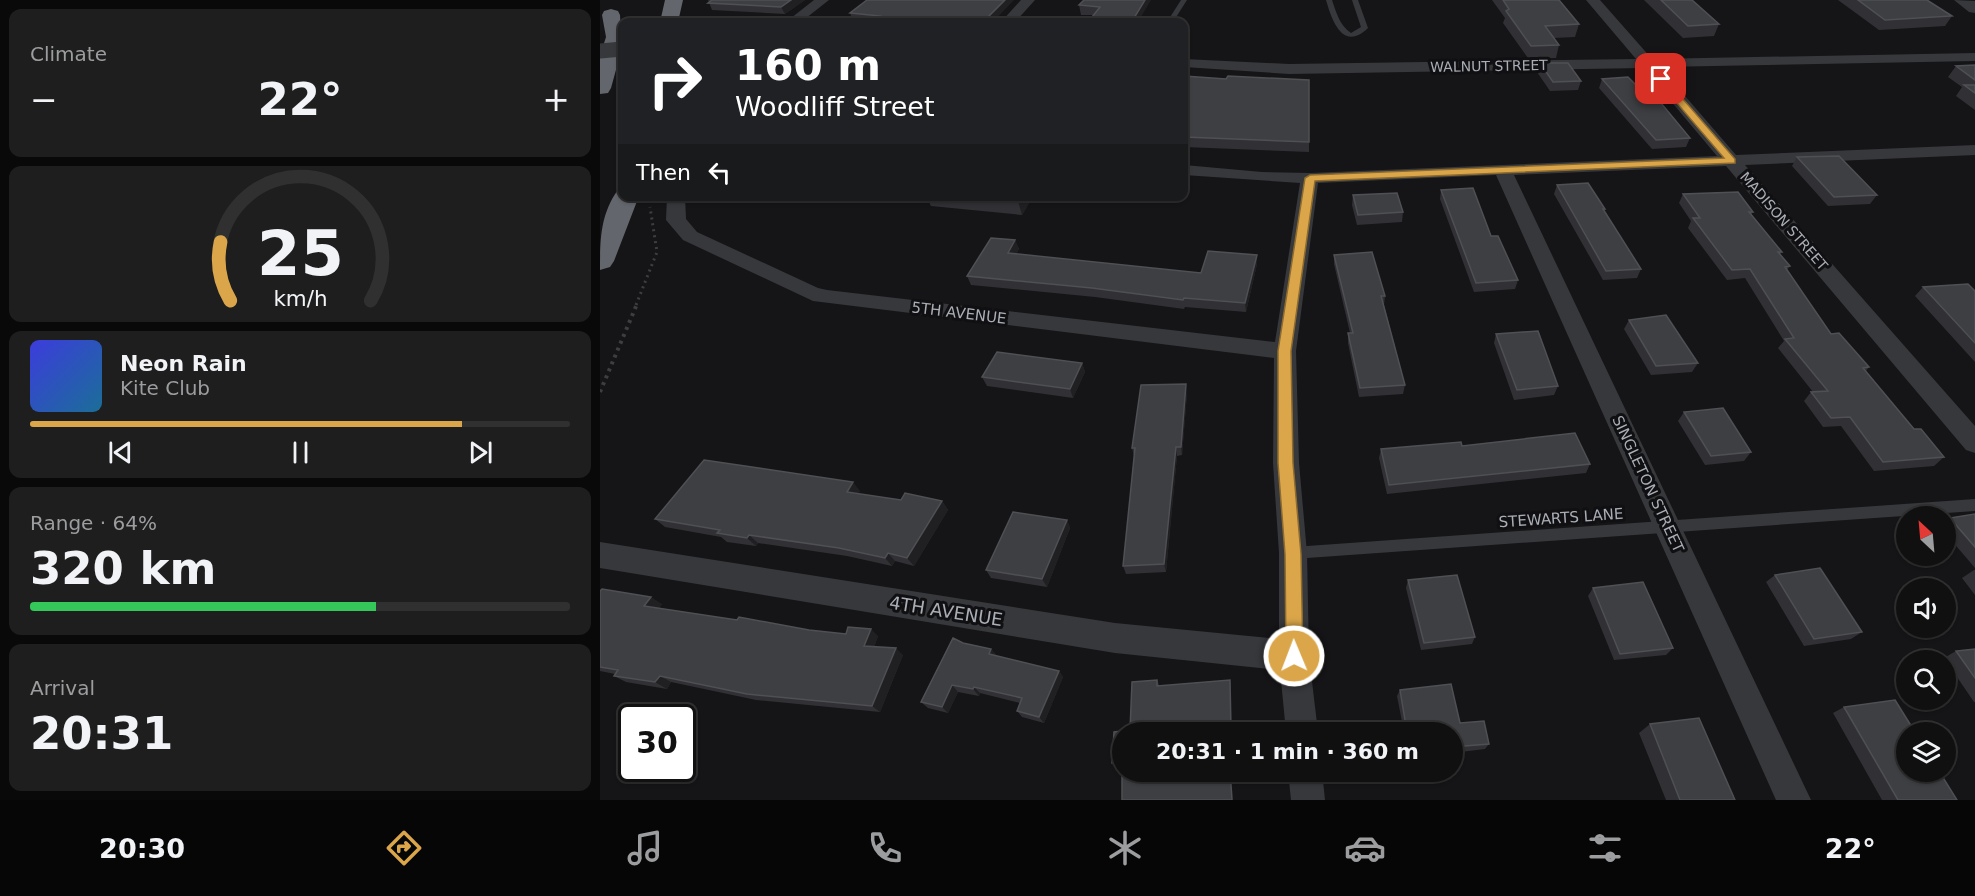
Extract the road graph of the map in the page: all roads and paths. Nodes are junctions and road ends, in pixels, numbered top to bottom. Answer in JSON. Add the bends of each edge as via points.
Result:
{"nodes":[{"id":1,"x":674,"y":0,"type":"edge"},
{"id":2,"x":822,"y":0,"type":"edge"},
{"id":3,"x":1028,"y":0,"type":"edge"},
{"id":4,"x":1184,"y":0,"type":"edge"},
{"id":5,"x":1329,"y":0,"type":"edge"},
{"id":6,"x":1355,"y":0,"type":"edge"},
{"id":7,"x":1593,"y":0,"type":"edge"},
{"id":8,"x":1962,"y":0,"type":"edge"},
{"id":9,"x":614,"y":7,"type":"edge"},
{"id":10,"x":1975,"y":8,"type":"edge"},
{"id":11,"x":670,"y":18,"type":"edge"},
{"id":12,"x":798,"y":18,"type":"edge"},
{"id":13,"x":1012,"y":18,"type":"edge"},
{"id":14,"x":1173,"y":18,"type":"edge"},
{"id":15,"x":600,"y":38,"type":"edge"},
{"id":16,"x":618,"y":49,"type":"edge"},
{"id":17,"x":600,"y":51,"type":"edge"},
{"id":18,"x":1975,"y":57,"type":"edge"},
{"id":19,"x":1647,"y":62,"type":"junction"},
{"id":20,"x":1188,"y":63,"type":"edge"},
{"id":21,"x":600,"y":88,"type":"edge"},
{"id":22,"x":1975,"y":150,"type":"edge"},
{"id":23,"x":1732,"y":161,"type":"junction"},
{"id":24,"x":1502,"y":169,"type":"junction"},
{"id":25,"x":1188,"y":170,"type":"edge"},
{"id":26,"x":1310,"y":178,"type":"junction"},
{"id":27,"x":676,"y":201,"type":"edge"},
{"id":28,"x":625,"y":202,"type":"edge"},
{"id":29,"x":651,"y":204,"type":"dead end"},
{"id":30,"x":600,"y":240,"type":"edge"},
{"id":31,"x":600,"y":261,"type":"edge"},
{"id":32,"x":1285,"y":351,"type":"junction"},
{"id":33,"x":600,"y":392,"type":"edge"},
{"id":34,"x":1975,"y":443,"type":"edge"},
{"id":35,"x":1975,"y":505,"type":"edge"},
{"id":36,"x":1668,"y":527,"type":"junction"},
{"id":37,"x":1293,"y":554,"type":"junction"},
{"id":38,"x":600,"y":555,"type":"edge"},
{"id":39,"x":1294,"y":656,"type":"junction"},
{"id":40,"x":1301,"y":722,"type":"edge"},
{"id":41,"x":1306,"y":782,"type":"edge"},
{"id":42,"x":1308,"y":800,"type":"edge"},
{"id":43,"x":1794,"y":800,"type":"edge"}],
"edges":[{"from":1,"to":11,"type":"highway"},
{"from":2,"to":12,"type":"street"},
{"from":3,"to":13,"type":"street"},
{"from":4,"to":14,"type":"lane"},
{"from":5,"to":6,"type":"lane","via":[[1336,24],[1352,34],[1365,28]]},
{"from":7,"to":19,"type":"street","name":"MADISON STREET"},
{"from":8,"to":10,"type":"street"},
{"from":9,"to":15,"type":"highway"},
{"from":9,"to":21,"type":"highway","via":[[616,37]]},
{"from":16,"to":17,"type":"street","bridge":true},
{"from":18,"to":19,"type":"street","name":"WALNUT STREET"},
{"from":19,"to":20,"type":"street","name":"WALNUT STREET","via":[[1346,69]]},
{"from":19,"to":23,"type":"street","name":"MADISON STREET"},
{"from":22,"to":23,"type":"street"},
{"from":23,"to":24,"type":"street"},
{"from":23,"to":34,"type":"street","name":"MADISON STREET"},
{"from":24,"to":26,"type":"street"},
{"from":24,"to":36,"type":"street","name":"SINGLETON STREET"},
{"from":25,"to":26,"type":"street"},
{"from":26,"to":32,"type":"street"},
{"from":27,"to":32,"type":"street","name":"5TH AVENUE","via":[[676,220],[690,236],[813,294]]},
{"from":28,"to":30,"type":"highway"},
{"from":28,"to":31,"type":"highway"},
{"from":29,"to":33,"type":"path","via":[[657,252]]},
{"from":32,"to":37,"type":"street","via":[[1286,463]]},
{"from":35,"to":36,"type":"lane","name":"STEWARTS LANE"},
{"from":36,"to":37,"type":"lane","name":"STEWARTS LANE"},
{"from":36,"to":43,"type":"street","name":"SINGLETON STREET"},
{"from":37,"to":39,"type":"street"},
{"from":38,"to":39,"type":"street","name":"4TH AVENUE","via":[[1115,638]]},
{"from":39,"to":40,"type":"street"},
{"from":41,"to":42,"type":"street"}]}
